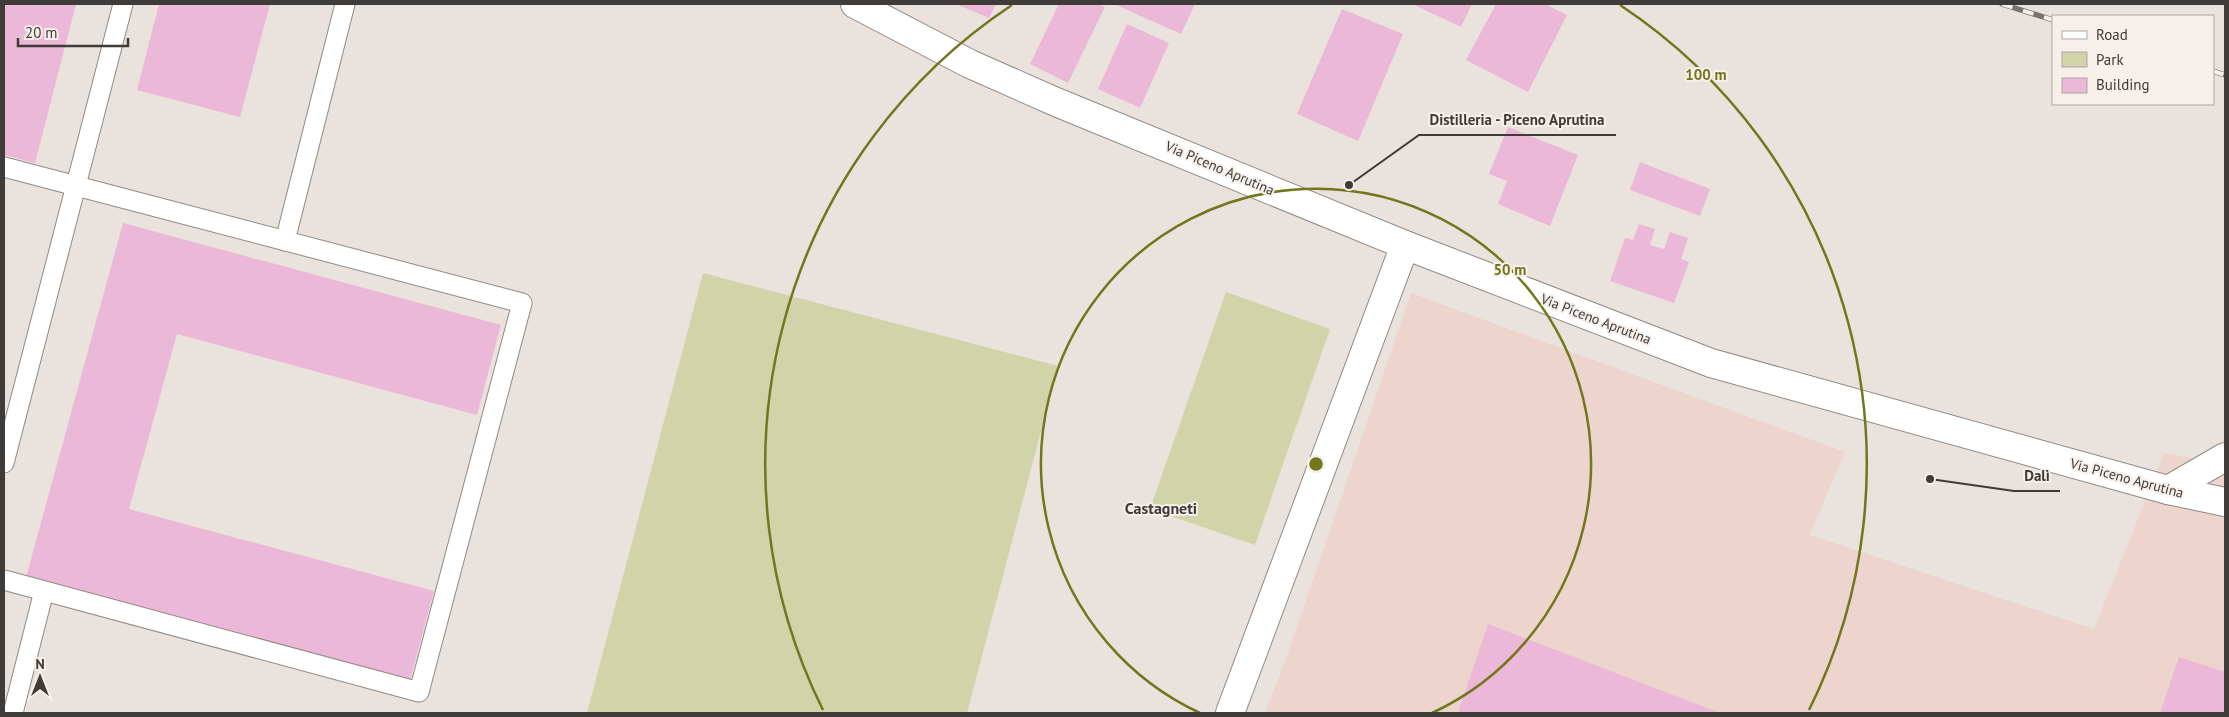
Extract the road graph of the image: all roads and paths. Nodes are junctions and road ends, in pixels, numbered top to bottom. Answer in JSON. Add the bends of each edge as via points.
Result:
{"nodes":[{"id":1,"x":122,"y":4,"type":"edge"},
{"id":2,"x":345,"y":4,"type":"edge"},
{"id":3,"x":855,"y":4,"type":"edge"},
{"id":4,"x":4,"y":167,"type":"edge"},
{"id":5,"x":75,"y":186,"type":"junction"},
{"id":6,"x":286,"y":241,"type":"junction"},
{"id":7,"x":1405,"y":245,"type":"junction"},
{"id":8,"x":2225,"y":457,"type":"edge"},
{"id":9,"x":4,"y":463,"type":"edge"},
{"id":10,"x":2168,"y":490,"type":"junction"},
{"id":11,"x":2225,"y":502,"type":"edge"},
{"id":12,"x":4,"y":580,"type":"edge"},
{"id":13,"x":44,"y":591,"type":"junction"},
{"id":14,"x":13,"y":713,"type":"edge"},
{"id":15,"x":1230,"y":713,"type":"edge"}],
"edges":[{"from":1,"to":5,"type":"lane"},
{"from":2,"to":6,"type":"lane"},
{"from":3,"to":7,"type":"main road","name":"Via Piceno Aprutina","via":[[970,64],[1056,102]]},
{"from":4,"to":5,"type":"lane"},
{"from":5,"to":6,"type":"lane"},
{"from":5,"to":9,"type":"lane"},
{"from":6,"to":13,"type":"lane","via":[[522,303],[419,692]]},
{"from":7,"to":10,"type":"main road","name":"Via Piceno Aprutina","via":[[1711,363]]},
{"from":7,"to":15,"type":"main road"},
{"from":8,"to":10,"type":"main road"},
{"from":10,"to":11,"type":"main road","name":"Via Piceno Aprutina"},
{"from":12,"to":13,"type":"lane"},
{"from":13,"to":14,"type":"lane"}]}
